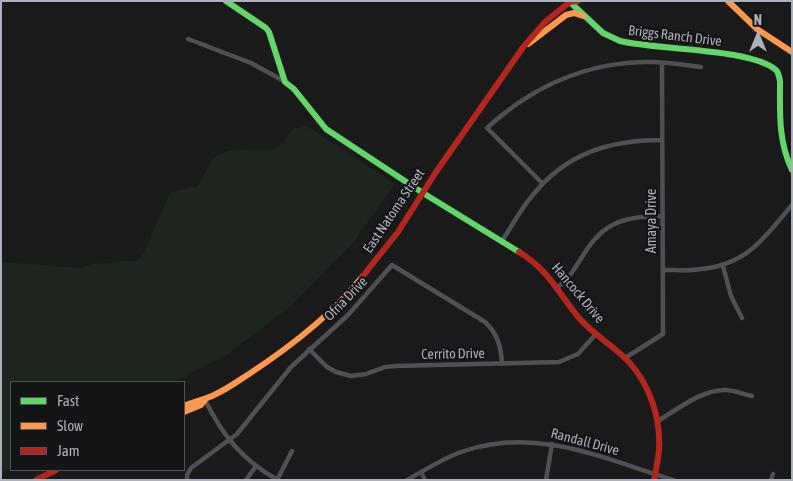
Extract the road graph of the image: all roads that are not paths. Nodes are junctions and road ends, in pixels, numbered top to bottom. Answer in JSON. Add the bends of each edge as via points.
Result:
{"nodes":[{"id":1,"x":226,"y":1,"type":"edge"},
{"id":2,"x":728,"y":1,"type":"edge"},
{"id":3,"x":573,"y":2,"type":"edge"},
{"id":4,"x":583,"y":16,"type":"junction"},
{"id":5,"x":188,"y":39,"type":"dead end"},
{"id":6,"x":524,"y":46,"type":"junction"},
{"id":7,"x":792,"y":52,"type":"edge"},
{"id":8,"x":662,"y":62,"type":"junction"},
{"id":9,"x":701,"y":67,"type":"dead end"},
{"id":10,"x":286,"y":82,"type":"junction"},
{"id":11,"x":662,"y":140,"type":"junction"},
{"id":12,"x":792,"y":170,"type":"edge"},
{"id":13,"x":542,"y":183,"type":"junction"},
{"id":14,"x":422,"y":193,"type":"junction"},
{"id":15,"x":792,"y":205,"type":"edge"},
{"id":16,"x":663,"y":216,"type":"junction"},
{"id":17,"x":502,"y":241,"type":"junction"},
{"id":18,"x":723,"y":266,"type":"junction"},
{"id":19,"x":663,"y":270,"type":"junction"},
{"id":20,"x":558,"y":287,"type":"junction"},
{"id":21,"x":742,"y":318,"type":"dead end"},
{"id":22,"x":596,"y":334,"type":"junction"},
{"id":23,"x":310,"y":349,"type":"junction"},
{"id":24,"x":625,"y":358,"type":"junction"},
{"id":25,"x":502,"y":364,"type":"junction"},
{"id":26,"x":752,"y":396,"type":"dead end"},
{"id":27,"x":205,"y":400,"type":"junction"},
{"id":28,"x":185,"y":406,"type":"edge"},
{"id":29,"x":185,"y":412,"type":"edge"},
{"id":30,"x":658,"y":421,"type":"junction"},
{"id":31,"x":229,"y":440,"type":"junction"},
{"id":32,"x":552,"y":444,"type":"junction"},
{"id":33,"x":292,"y":450,"type":"dead end"},
{"id":34,"x":256,"y":466,"type":"junction"},
{"id":35,"x":54,"y":471,"type":"edge"},
{"id":36,"x":421,"y":472,"type":"junction"},
{"id":37,"x":773,"y":474,"type":"dead end"},
{"id":38,"x":654,"y":477,"type":"edge"},
{"id":39,"x":36,"y":480,"type":"edge"},
{"id":40,"x":187,"y":480,"type":"edge"},
{"id":41,"x":246,"y":480,"type":"edge"},
{"id":42,"x":277,"y":480,"type":"edge"},
{"id":43,"x":407,"y":480,"type":"edge"},
{"id":44,"x":425,"y":480,"type":"edge"},
{"id":45,"x":546,"y":480,"type":"edge"},
{"id":46,"x":673,"y":480,"type":"edge"},
{"id":47,"x":771,"y":480,"type":"edge"}],
"edges":[{"from":1,"to":10,"type":"street","via":[[269,32]]},
{"from":2,"to":7,"type":"street","via":[[757,30]]},
{"from":3,"to":4,"type":"street","name":"Briggs Ranch Drive"},
{"from":3,"to":6,"type":"street","name":"East Natoma Street","via":[[546,21]]},
{"from":4,"to":6,"type":"street","via":[[567,14],[537,40]]},
{"from":4,"to":12,"type":"street","name":"Briggs Ranch Drive","via":[[614,41],[739,56],[757,60],[776,70],[780,81],[780,135]]},
{"from":5,"to":10,"type":"street","via":[[251,63]]},
{"from":6,"to":14,"type":"street","name":"East Natoma Street"},
{"from":8,"to":9,"type":"street"},
{"from":8,"to":11,"type":"street","name":"Amaya Drive"},
{"from":8,"to":13,"type":"street","via":[[614,64],[567,76],[527,96],[487,128]]},
{"from":10,"to":14,"type":"street","name":"Hancock Drive","via":[[326,130]]},
{"from":11,"to":13,"type":"street","via":[[623,142],[598,148],[571,161]]},
{"from":11,"to":16,"type":"street","name":"Amaya Drive"},
{"from":13,"to":17,"type":"street"},
{"from":14,"to":17,"type":"street","name":"Hancock Drive"},
{"from":14,"to":27,"type":"street","name":"East Natoma Street","via":[[383,252],[333,308],[276,356]]},
{"from":15,"to":18,"type":"street","via":[[745,256]]},
{"from":16,"to":19,"type":"street","name":"Amaya Drive"},
{"from":16,"to":20,"type":"street","via":[[627,218],[604,230]]},
{"from":17,"to":20,"type":"street","name":"Hancock Drive","via":[[532,260]]},
{"from":18,"to":19,"type":"street","via":[[701,270]]},
{"from":18,"to":21,"type":"street","via":[[731,296]]},
{"from":19,"to":24,"type":"street","name":"Amaya Drive","via":[[664,334]]},
{"from":20,"to":22,"type":"street","name":"Hancock Drive","via":[[581,320]]},
{"from":22,"to":24,"type":"street","name":"Hancock Drive"},
{"from":22,"to":25,"type":"street","name":"Cerrito Drive","via":[[582,351],[564,361]]},
{"from":23,"to":25,"type":"street","name":"Cerrito Drive","via":[[327,368],[351,376],[390,366]]},
{"from":23,"to":25,"type":"street","name":"Ofria Drive","via":[[360,303],[392,265],[485,322],[500,343]]},
{"from":23,"to":31,"type":"street","name":"Ofria Drive"},
{"from":24,"to":30,"type":"street","name":"Hancock Drive","via":[[646,386]]},
{"from":26,"to":30,"type":"street","via":[[728,390],[713,391]]},
{"from":27,"to":28,"type":"street","name":"East Natoma Street"},
{"from":27,"to":29,"type":"street","name":"East Natoma Street","via":[[201,406]]},
{"from":27,"to":31,"type":"street"},
{"from":30,"to":38,"type":"street","name":"Hancock Drive","via":[[659,450]]},
{"from":31,"to":34,"type":"street"},
{"from":31,"to":40,"type":"street","name":"Ofria Drive","via":[[191,468]]},
{"from":32,"to":36,"type":"street","name":"Randall Drive","via":[[519,442],[487,445],[450,457]]},
{"from":32,"to":38,"type":"street","name":"Randall Drive","via":[[576,449]]},
{"from":32,"to":45,"type":"street"},
{"from":33,"to":42,"type":"street"},
{"from":34,"to":41,"type":"street"},
{"from":34,"to":42,"type":"street"},
{"from":35,"to":39,"type":"street"},
{"from":36,"to":43,"type":"street","name":"Randall Drive"},
{"from":36,"to":44,"type":"street"},
{"from":37,"to":47,"type":"street"},
{"from":38,"to":46,"type":"street","name":"Randall Drive"}]}
